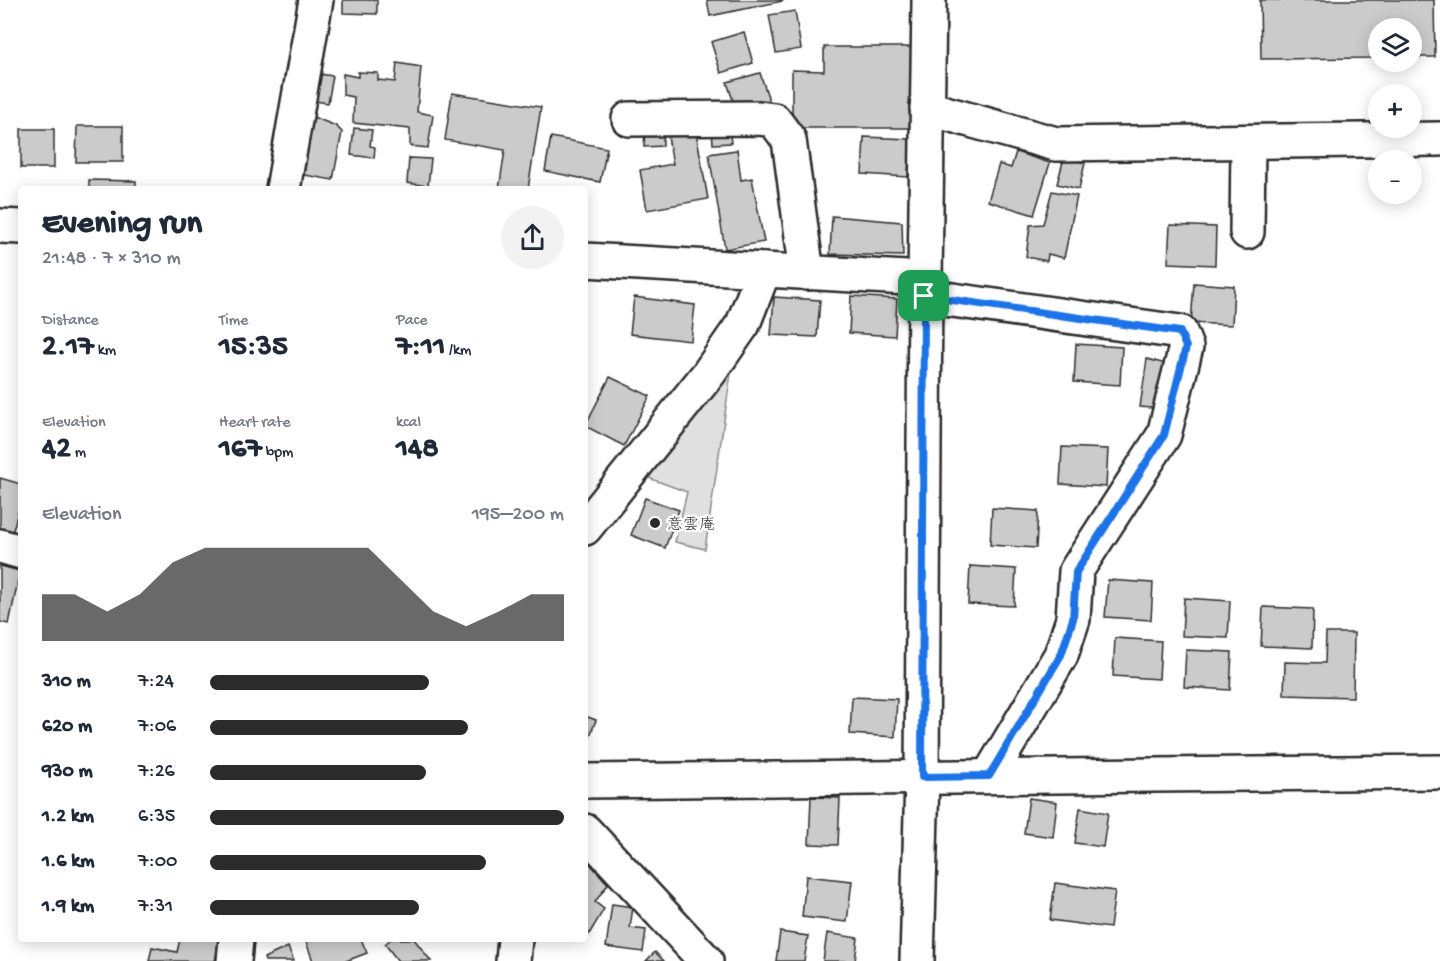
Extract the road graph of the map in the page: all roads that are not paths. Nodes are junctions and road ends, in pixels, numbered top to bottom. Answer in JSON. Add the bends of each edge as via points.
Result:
{"nodes":[{"id":1,"x":316,"y":0,"type":"edge"},
{"id":2,"x":929,"y":0,"type":"edge"},
{"id":3,"x":927,"y":108,"type":"junction"},
{"id":4,"x":629,"y":119,"type":"dead end"},
{"id":5,"x":1440,"y":139,"type":"edge"},
{"id":6,"x":1248,"y":142,"type":"junction"},
{"id":7,"x":284,"y":186,"type":"edge"},
{"id":8,"x":0,"y":226,"type":"edge"},
{"id":9,"x":18,"y":227,"type":"edge"},
{"id":10,"x":1247,"y":232,"type":"dead end"},
{"id":11,"x":588,"y":260,"type":"edge"},
{"id":12,"x":764,"y":270,"type":"junction"},
{"id":13,"x":807,"y":273,"type":"junction"},
{"id":14,"x":924,"y":288,"type":"junction"},
{"id":15,"x":588,"y":524,"type":"edge"},
{"id":16,"x":0,"y":546,"type":"edge"},
{"id":17,"x":18,"y":551,"type":"edge"},
{"id":18,"x":1440,"y":772,"type":"edge"},
{"id":19,"x":989,"y":776,"type":"junction"},
{"id":20,"x":922,"y":777,"type":"junction"},
{"id":21,"x":588,"y":781,"type":"edge"},
{"id":22,"x":588,"y":834,"type":"edge"},
{"id":23,"x":236,"y":942,"type":"edge"},
{"id":24,"x":515,"y":942,"type":"edge"},
{"id":25,"x":234,"y":961,"type":"edge"},
{"id":26,"x":513,"y":961,"type":"edge"},
{"id":27,"x":706,"y":961,"type":"edge"},
{"id":28,"x":917,"y":961,"type":"edge"}],
"edges":[{"from":1,"to":7,"type":"street"},
{"from":2,"to":3,"type":"street"},
{"from":3,"to":6,"type":"street","via":[[1056,144]]},
{"from":3,"to":14,"type":"street"},
{"from":4,"to":13,"type":"street","via":[[774,120],[789,140]]},
{"from":5,"to":6,"type":"street"},
{"from":6,"to":10,"type":"street"},
{"from":8,"to":9,"type":"street"},
{"from":11,"to":12,"type":"street"},
{"from":12,"to":13,"type":"street"},
{"from":12,"to":15,"type":"street","via":[[743,324],[709,373]]},
{"from":13,"to":14,"type":"street"},
{"from":14,"to":19,"type":"street","via":[[1180,332],[1186,347],[1164,435],[1076,572],[1073,619],[1061,655]]},
{"from":14,"to":20,"type":"street"},
{"from":16,"to":17,"type":"street"},
{"from":18,"to":19,"type":"street"},
{"from":19,"to":20,"type":"street"},
{"from":20,"to":21,"type":"street"},
{"from":20,"to":28,"type":"street"},
{"from":22,"to":27,"type":"street"},
{"from":23,"to":25,"type":"street"},
{"from":24,"to":26,"type":"street"}]}
